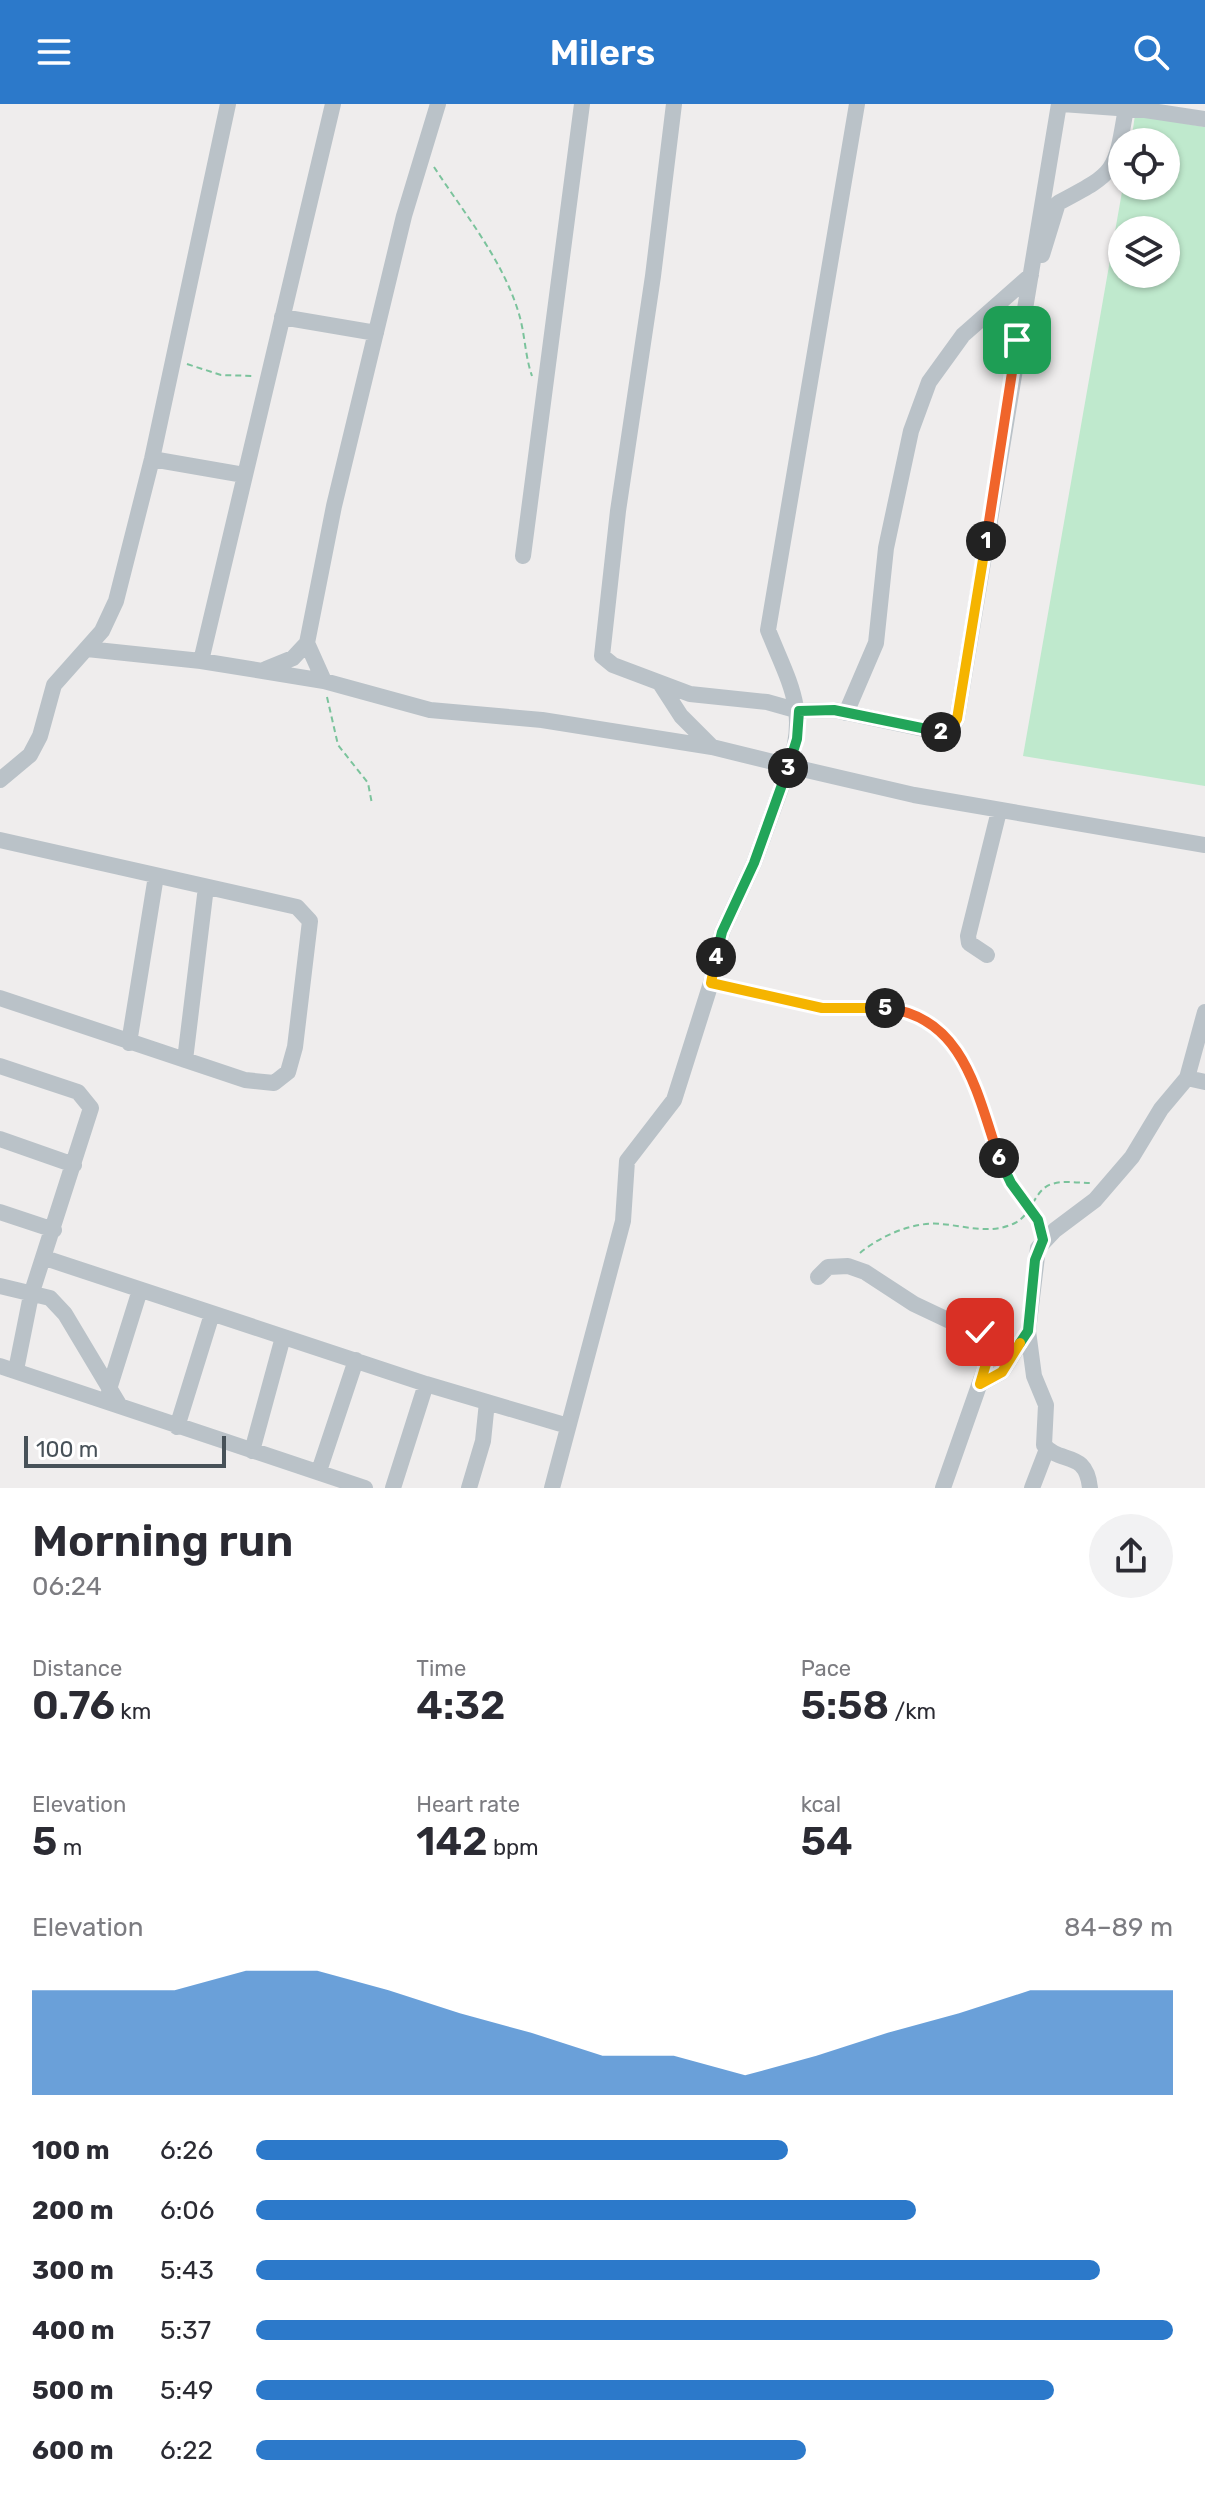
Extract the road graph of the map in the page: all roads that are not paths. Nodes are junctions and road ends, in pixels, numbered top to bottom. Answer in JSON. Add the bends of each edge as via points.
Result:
{"nodes":[{"id":1,"x":228,"y":104,"type":"edge"},
{"id":2,"x":333,"y":104,"type":"edge"},
{"id":3,"x":438,"y":104,"type":"edge"},
{"id":4,"x":582,"y":104,"type":"edge"},
{"id":5,"x":674,"y":104,"type":"edge"},
{"id":6,"x":857,"y":104,"type":"edge"},
{"id":7,"x":1060,"y":104,"type":"edge"},
{"id":8,"x":1126,"y":108,"type":"junction"},
{"id":9,"x":1205,"y":119,"type":"edge"},
{"id":10,"x":1028,"y":279,"type":"junction"},
{"id":11,"x":282,"y":317,"type":"junction"},
{"id":12,"x":376,"y":333,"type":"junction"},
{"id":13,"x":152,"y":459,"type":"junction"},
{"id":14,"x":244,"y":475,"type":"junction"},
{"id":15,"x":523,"y":556,"type":"dead end"},
{"id":16,"x":307,"y":643,"type":"junction"},
{"id":17,"x":87,"y":649,"type":"junction"},
{"id":18,"x":201,"y":661,"type":"junction"},
{"id":19,"x":261,"y":671,"type":"junction"},
{"id":20,"x":324,"y":681,"type":"junction"},
{"id":21,"x":661,"y":685,"type":"junction"},
{"id":22,"x":799,"y":711,"type":"junction"},
{"id":23,"x":846,"y":713,"type":"junction"},
{"id":24,"x":712,"y":747,"type":"junction"},
{"id":25,"x":789,"y":766,"type":"junction"},
{"id":26,"x":0,"y":780,"type":"edge"},
{"id":27,"x":999,"y":811,"type":"junction"},
{"id":28,"x":0,"y":840,"type":"edge"},
{"id":29,"x":1205,"y":845,"type":"edge"},
{"id":30,"x":156,"y":876,"type":"junction"},
{"id":31,"x":206,"y":887,"type":"junction"},
{"id":32,"x":987,"y":955,"type":"dead end"},
{"id":33,"x":0,"y":998,"type":"edge"},
{"id":34,"x":1205,"y":1012,"type":"edge"},
{"id":35,"x":129,"y":1043,"type":"junction"},
{"id":36,"x":185,"y":1060,"type":"junction"},
{"id":37,"x":0,"y":1066,"type":"edge"},
{"id":38,"x":1187,"y":1078,"type":"junction"},
{"id":39,"x":1205,"y":1082,"type":"edge"},
{"id":40,"x":0,"y":1139,"type":"edge"},
{"id":41,"x":74,"y":1165,"type":"junction"},
{"id":42,"x":0,"y":1212,"type":"edge"},
{"id":43,"x":54,"y":1230,"type":"junction"},
{"id":44,"x":45,"y":1258,"type":"junction"},
{"id":45,"x":818,"y":1277,"type":"dead end"},
{"id":46,"x":0,"y":1286,"type":"edge"},
{"id":47,"x":140,"y":1290,"type":"junction"},
{"id":48,"x":31,"y":1295,"type":"junction"},
{"id":49,"x":212,"y":1314,"type":"junction"},
{"id":50,"x":1028,"y":1331,"type":"junction"},
{"id":51,"x":283,"y":1337,"type":"junction"},
{"id":52,"x":356,"y":1360,"type":"junction"},
{"id":53,"x":8,"y":1368,"type":"edge"},
{"id":54,"x":426,"y":1384,"type":"junction"},
{"id":55,"x":980,"y":1384,"type":"junction"},
{"id":56,"x":109,"y":1389,"type":"junction"},
{"id":57,"x":487,"y":1402,"type":"junction"},
{"id":58,"x":120,"y":1406,"type":"junction"},
{"id":59,"x":568,"y":1426,"type":"junction"},
{"id":60,"x":177,"y":1427,"type":"junction"},
{"id":61,"x":1047,"y":1449,"type":"junction"},
{"id":62,"x":252,"y":1451,"type":"junction"},
{"id":63,"x":319,"y":1471,"type":"junction"},
{"id":64,"x":365,"y":1488,"type":"edge"},
{"id":65,"x":393,"y":1488,"type":"edge"},
{"id":66,"x":469,"y":1488,"type":"edge"},
{"id":67,"x":552,"y":1488,"type":"edge"},
{"id":68,"x":943,"y":1488,"type":"edge"},
{"id":69,"x":1032,"y":1488,"type":"edge"},
{"id":70,"x":1090,"y":1488,"type":"edge"}],
"edges":[{"from":1,"to":13,"type":"street"},
{"from":2,"to":11,"type":"street"},
{"from":3,"to":12,"type":"street"},
{"from":4,"to":15,"type":"street"},
{"from":5,"to":21,"type":"street","via":[[601,639],[605,660]]},
{"from":6,"to":22,"type":"street","via":[[768,630]]},
{"from":7,"to":8,"type":"street"},
{"from":7,"to":10,"type":"street"},
{"from":8,"to":9,"type":"street"},
{"from":8,"to":10,"type":"street","via":[[1113,167],[1104,178],[1058,203],[1040,261]]},
{"from":10,"to":23,"type":"street","via":[[963,335],[929,382],[911,431],[886,548],[876,643]]},
{"from":10,"to":23,"type":"street","via":[[955,725],[938,732]]},
{"from":11,"to":12,"type":"street"},
{"from":11,"to":14,"type":"street"},
{"from":12,"to":16,"type":"street"},
{"from":13,"to":14,"type":"street"},
{"from":13,"to":17,"type":"street","via":[[116,601]]},
{"from":14,"to":18,"type":"street"},
{"from":16,"to":19,"type":"street","via":[[285,663]]},
{"from":16,"to":20,"type":"street"},
{"from":17,"to":18,"type":"street"},
{"from":17,"to":26,"type":"street","via":[[54,685],[30,755]]},
{"from":18,"to":19,"type":"street"},
{"from":19,"to":20,"type":"street"},
{"from":20,"to":24,"type":"street","via":[[444,713],[542,720]]},
{"from":21,"to":22,"type":"street"},
{"from":21,"to":24,"type":"street","via":[[681,716]]},
{"from":22,"to":23,"type":"street"},
{"from":22,"to":25,"type":"street"},
{"from":24,"to":25,"type":"street"},
{"from":25,"to":27,"type":"street"},
{"from":25,"to":59,"type":"street","via":[[722,932],[674,1100],[627,1161],[623,1221]]},
{"from":27,"to":29,"type":"street"},
{"from":27,"to":32,"type":"street","via":[[968,926],[969,943]]},
{"from":28,"to":30,"type":"street"},
{"from":30,"to":31,"type":"street"},
{"from":30,"to":35,"type":"street"},
{"from":31,"to":36,"type":"street"},
{"from":31,"to":36,"type":"street","via":[[297,907],[308,915],[301,1004],[295,1047],[282,1080],[245,1080]]},
{"from":33,"to":35,"type":"street"},
{"from":34,"to":38,"type":"street"},
{"from":35,"to":36,"type":"street"},
{"from":37,"to":41,"type":"street","via":[[87,1099],[91,1108]]},
{"from":38,"to":39,"type":"street"},
{"from":38,"to":50,"type":"street","via":[[1108,1187],[1043,1240],[1035,1260]]},
{"from":40,"to":41,"type":"street"},
{"from":41,"to":43,"type":"street"},
{"from":42,"to":43,"type":"street"},
{"from":43,"to":44,"type":"street"},
{"from":44,"to":47,"type":"street"},
{"from":44,"to":48,"type":"street"},
{"from":45,"to":55,"type":"street","via":[[828,1267],[848,1266],[988,1339],[991,1347]]},
{"from":46,"to":48,"type":"street"},
{"from":47,"to":49,"type":"street"},
{"from":47,"to":56,"type":"street"},
{"from":48,"to":53,"type":"street"},
{"from":48,"to":56,"type":"street","via":[[46,1295],[65,1314]]},
{"from":49,"to":51,"type":"street"},
{"from":49,"to":60,"type":"street"},
{"from":50,"to":55,"type":"street","via":[[1002,1372]]},
{"from":50,"to":61,"type":"street","via":[[1034,1376],[1046,1405]]},
{"from":51,"to":52,"type":"street"},
{"from":51,"to":62,"type":"street"},
{"from":52,"to":54,"type":"street"},
{"from":52,"to":63,"type":"street"},
{"from":53,"to":58,"type":"street"},
{"from":54,"to":57,"type":"street"},
{"from":54,"to":65,"type":"street"},
{"from":55,"to":68,"type":"street"},
{"from":56,"to":58,"type":"street"},
{"from":57,"to":59,"type":"street"},
{"from":57,"to":66,"type":"street","via":[[483,1441]]},
{"from":58,"to":60,"type":"street"},
{"from":59,"to":67,"type":"street"},
{"from":60,"to":62,"type":"street"},
{"from":61,"to":69,"type":"street"},
{"from":61,"to":70,"type":"street","via":[[1078,1461]]},
{"from":62,"to":63,"type":"street"},
{"from":63,"to":64,"type":"street"}]}
